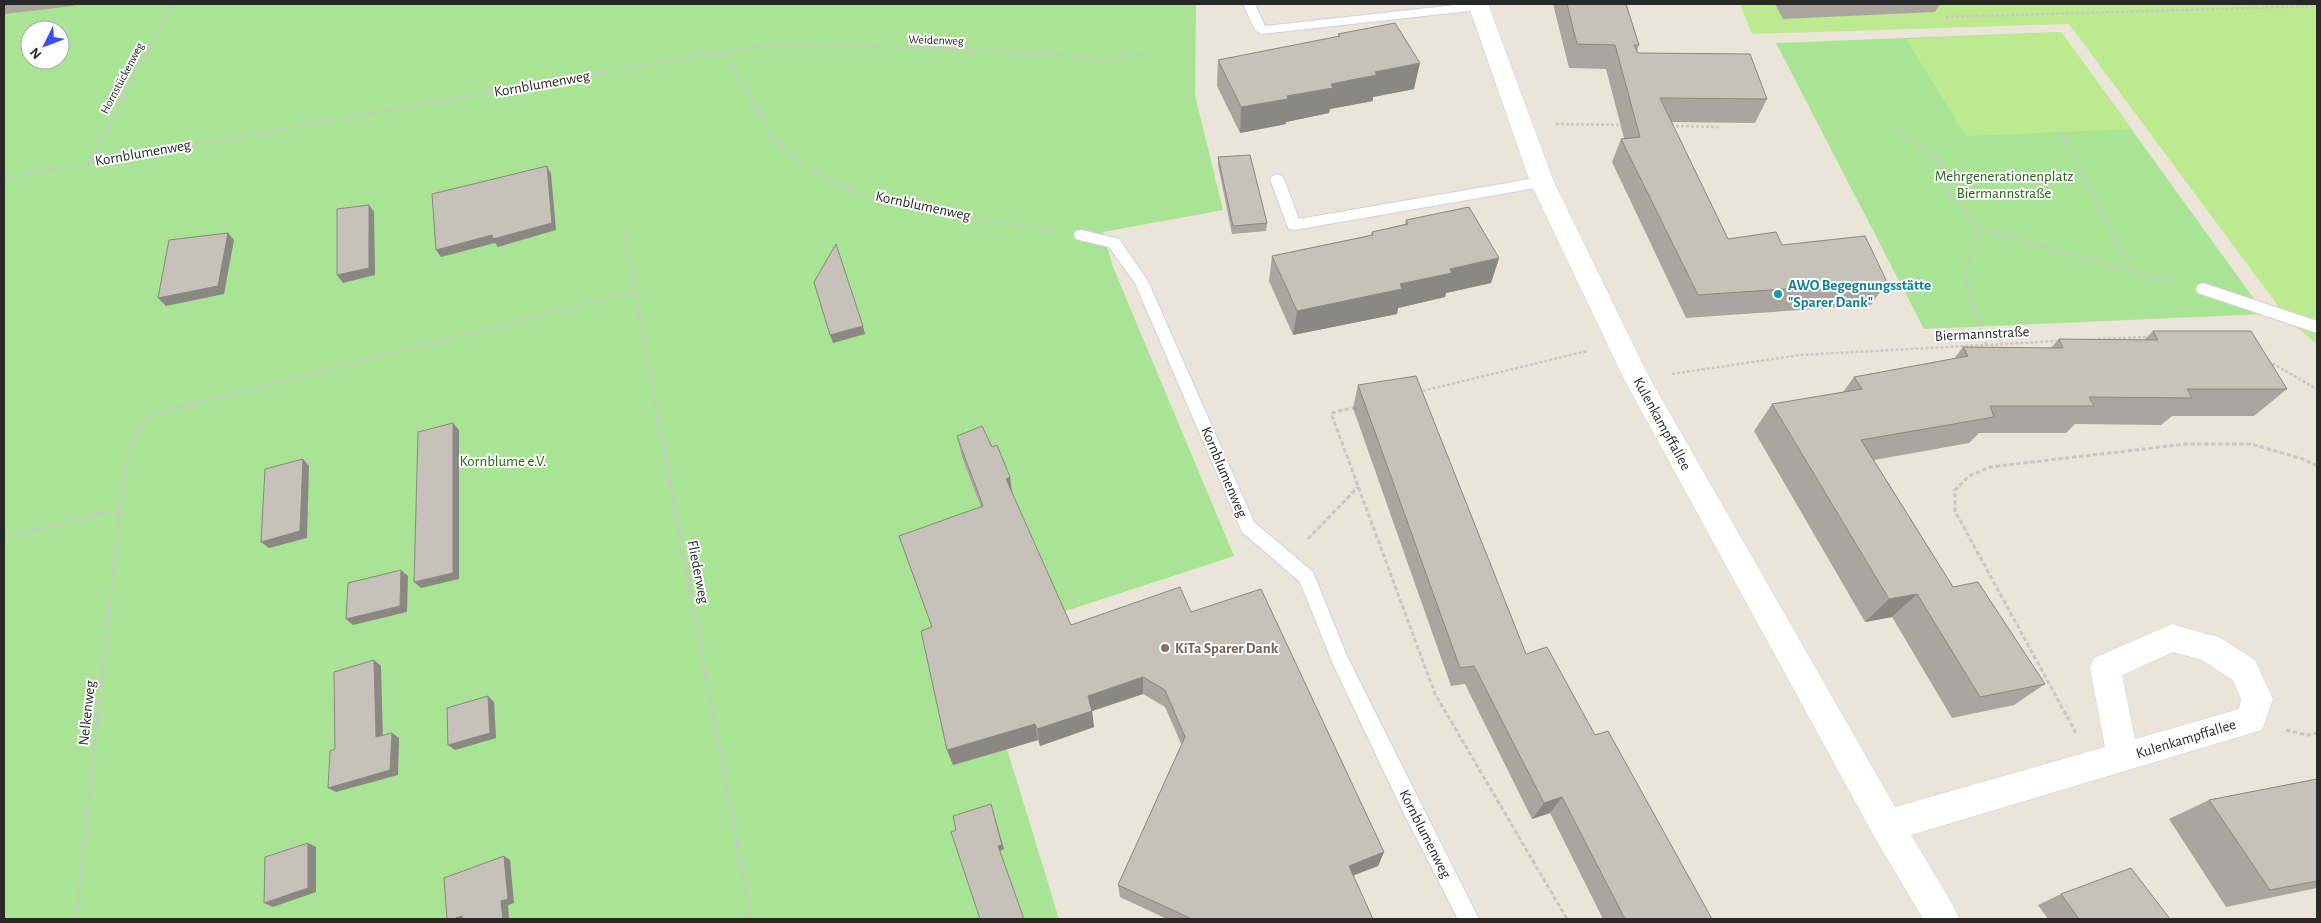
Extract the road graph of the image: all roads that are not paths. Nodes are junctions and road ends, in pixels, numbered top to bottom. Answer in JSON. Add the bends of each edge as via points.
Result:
{"nodes":[{"id":1,"x":1249,"y":4,"type":"edge"},
{"id":2,"x":1478,"y":5,"type":"edge"},
{"id":3,"x":1277,"y":179,"type":"dead end"},
{"id":4,"x":1542,"y":182,"type":"junction"},
{"id":5,"x":1081,"y":235,"type":"road end"},
{"id":6,"x":2203,"y":289,"type":"road end"},
{"id":7,"x":2317,"y":327,"type":"edge"},
{"id":8,"x":2109,"y":761,"type":"junction"},
{"id":9,"x":1886,"y":826,"type":"junction"},
{"id":10,"x":1469,"y":919,"type":"edge"},
{"id":11,"x":1942,"y":919,"type":"edge"}],
"edges":[{"from":1,"to":2,"type":"lane","via":[[1261,30]]},
{"from":2,"to":4,"type":"street","name":"Kulenkampffallee"},
{"from":3,"to":4,"type":"lane","via":[[1294,225]]},
{"from":4,"to":9,"type":"street","name":"Kulenkampffallee","via":[[1637,379]]},
{"from":5,"to":10,"type":"lane","name":"Kornblumenweg","via":[[1114,243],[1141,281],[1248,527],[1307,577],[1339,658]]},
{"from":6,"to":7,"type":"lane"},
{"from":8,"to":8,"type":"street","name":"Kulenkampffallee","via":[[2251,720],[2257,699],[2244,670],[2210,648],[2172,638],[2105,668]]},
{"from":8,"to":9,"type":"street","name":"Kulenkampffallee"},
{"from":9,"to":11,"type":"street","name":"Kulenkampffallee"}]}
